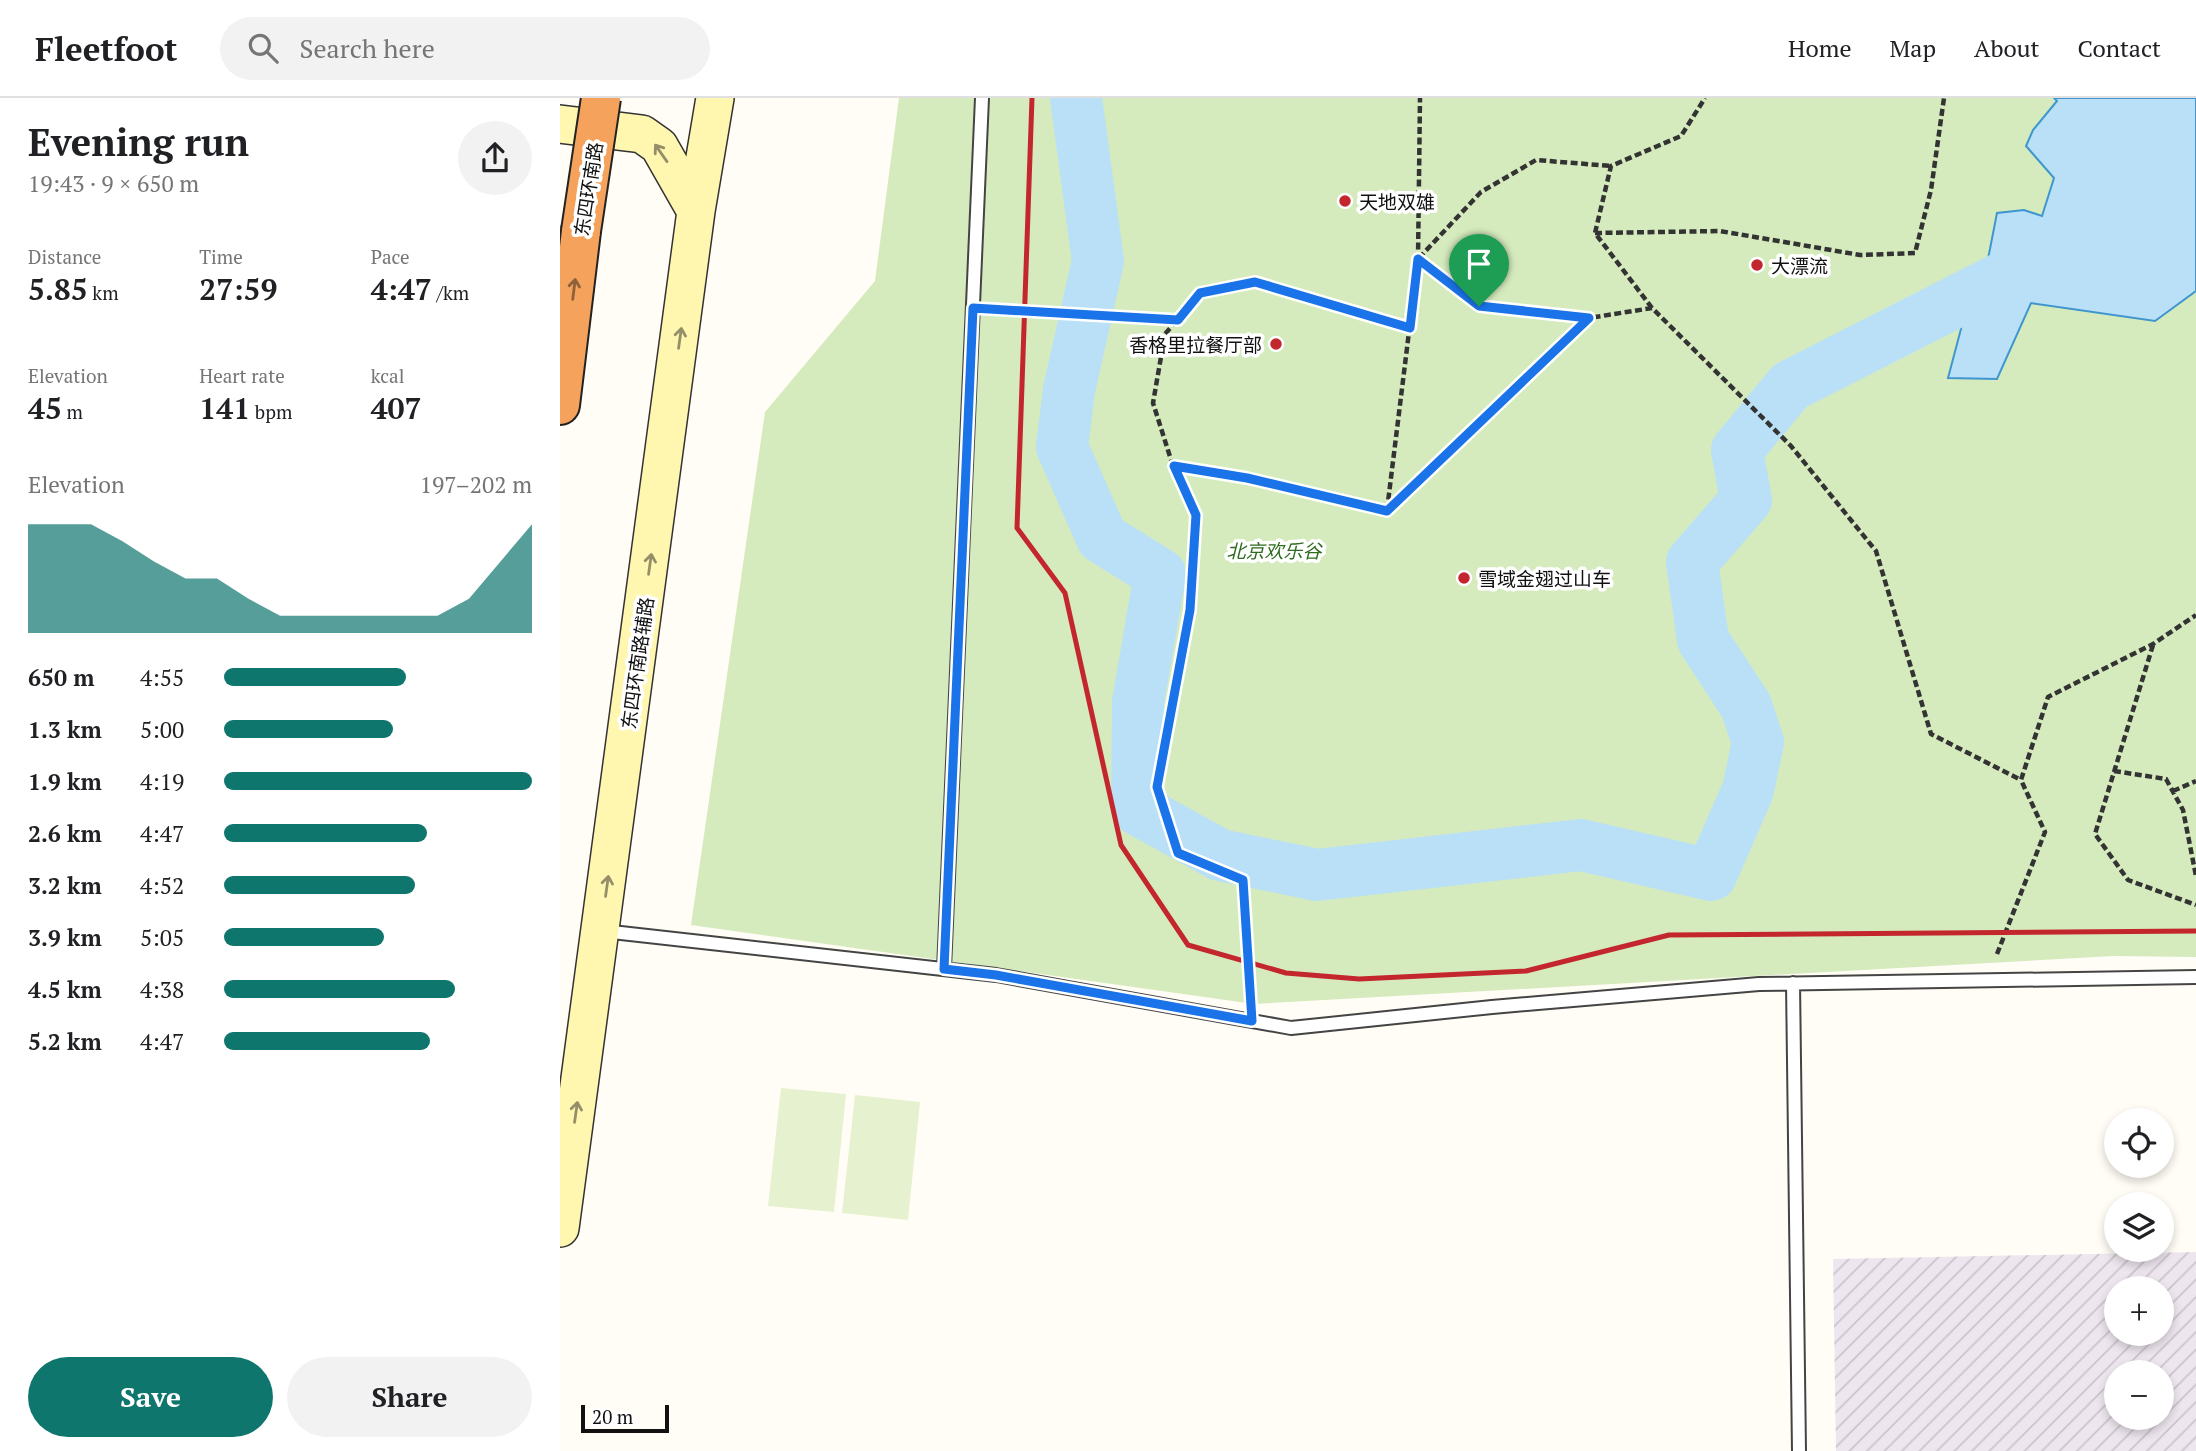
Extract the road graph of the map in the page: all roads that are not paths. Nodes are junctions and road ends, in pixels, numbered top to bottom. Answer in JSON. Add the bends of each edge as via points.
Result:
{"nodes":[{"id":1,"x":715,"y":98,"type":"edge"},
{"id":2,"x":982,"y":98,"type":"edge"},
{"id":3,"x":602,"y":109,"type":"edge"},
{"id":4,"x":560,"y":124,"type":"edge"},
{"id":5,"x":696,"y":211,"type":"junction"},
{"id":6,"x":560,"y":405,"type":"edge"},
{"id":7,"x":601,"y":930,"type":"junction"},
{"id":8,"x":944,"y":969,"type":"junction"},
{"id":9,"x":2196,"y":977,"type":"edge"},
{"id":10,"x":1793,"y":983,"type":"junction"},
{"id":11,"x":560,"y":1228,"type":"edge"},
{"id":12,"x":1799,"y":1451,"type":"edge"}],
"edges":[{"from":1,"to":5,"type":"main road","name":"东四环南路辅路"},
{"from":2,"to":8,"type":"lane"},
{"from":6,"to":3,"type":"highway","name":"东四环南路","one_way":true,"bridge":true,"via":[[581,231]]},
{"from":5,"to":4,"type":"main road","one_way":true,"via":[[659,146],[642,134]]},
{"from":7,"to":5,"type":"main road","name":"东四环南路辅路","one_way":true},
{"from":7,"to":8,"type":"lane"},
{"from":11,"to":7,"type":"main road","name":"东四环南路辅路","one_way":true},
{"from":8,"to":10,"type":"lane","via":[[1291,1028]]},
{"from":9,"to":10,"type":"lane"},
{"from":10,"to":12,"type":"lane"}]}
